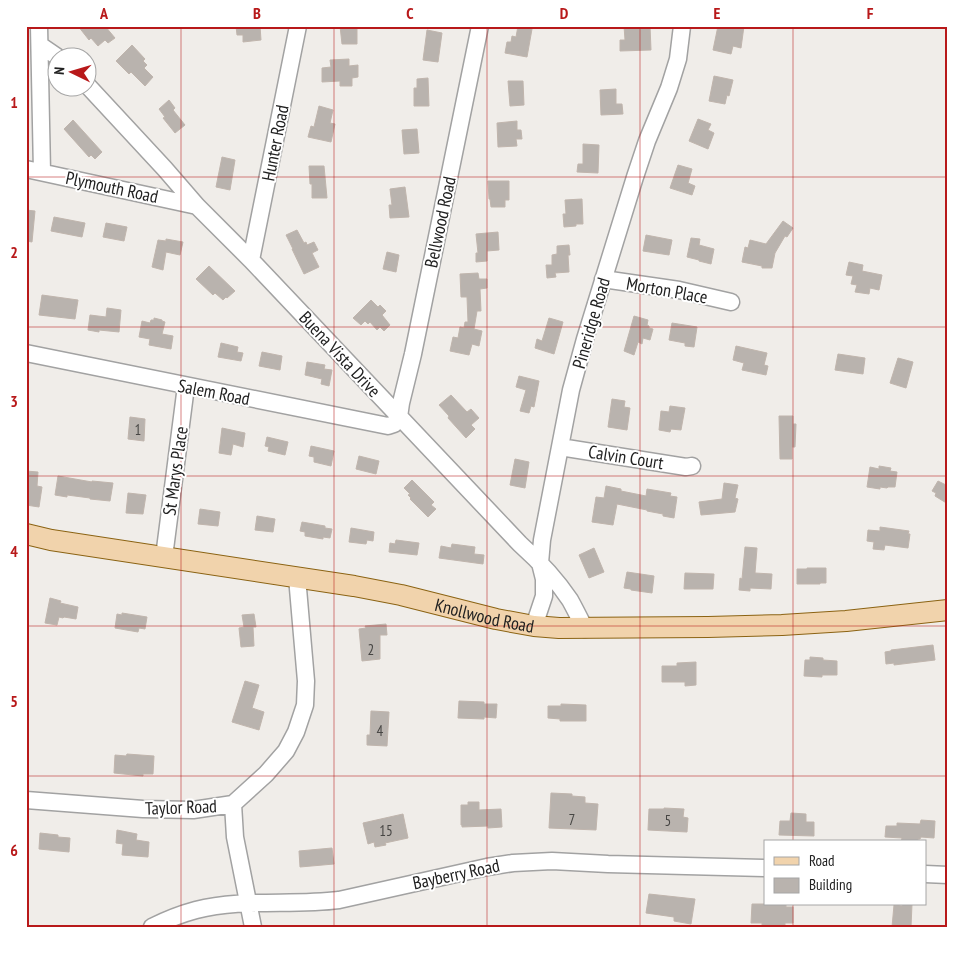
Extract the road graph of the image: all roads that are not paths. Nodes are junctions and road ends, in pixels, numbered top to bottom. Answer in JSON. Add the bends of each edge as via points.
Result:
{"nodes":[{"id":1,"x":39,"y":26,"type":"edge"},
{"id":2,"x":298,"y":26,"type":"edge"},
{"id":3,"x":480,"y":26,"type":"edge"},
{"id":4,"x":682,"y":26,"type":"edge"},
{"id":5,"x":40,"y":45,"type":"junction"},
{"id":6,"x":48,"y":50,"type":"edge"},
{"id":7,"x":98,"y":97,"type":"edge"},
{"id":8,"x":34,"y":171,"type":"edge"},
{"id":9,"x":197,"y":206,"type":"junction"},
{"id":10,"x":251,"y":260,"type":"junction"},
{"id":11,"x":603,"y":279,"type":"junction"},
{"id":12,"x":731,"y":302,"type":"dead end"},
{"id":13,"x":26,"y":353,"type":"edge"},
{"id":14,"x":186,"y":386,"type":"junction"},
{"id":15,"x":399,"y":417,"type":"junction"},
{"id":16,"x":560,"y":447,"type":"junction"},
{"id":17,"x":692,"y":466,"type":"dead end"},
{"id":18,"x":26,"y":534,"type":"edge"},
{"id":19,"x":164,"y":557,"type":"junction"},
{"id":20,"x":540,"y":563,"type":"junction"},
{"id":21,"x":297,"y":577,"type":"junction"},
{"id":22,"x":948,"y":610,"type":"edge"},
{"id":23,"x":534,"y":626,"type":"junction"},
{"id":24,"x":584,"y":628,"type":"junction"},
{"id":25,"x":26,"y":800,"type":"edge"},
{"id":26,"x":233,"y":804,"type":"junction"},
{"id":27,"x":764,"y":868,"type":"edge"},
{"id":28,"x":926,"y":874,"type":"edge"},
{"id":29,"x":948,"y":875,"type":"edge"},
{"id":30,"x":248,"y":904,"type":"junction"},
{"id":31,"x":152,"y":927,"type":"edge"},
{"id":32,"x":253,"y":927,"type":"edge"}],
"edges":[{"from":1,"to":5,"type":"street"},
{"from":2,"to":10,"type":"street","name":"Hunter Road"},
{"from":3,"to":15,"type":"street","name":"Bellwood Road"},
{"from":4,"to":11,"type":"street","name":"Pineridge Road","via":[[678,59],[669,88],[647,141]]},
{"from":5,"to":6,"type":"street"},
{"from":5,"to":8,"type":"street"},
{"from":7,"to":9,"type":"street","name":"Buena Vista Drive"},
{"from":8,"to":9,"type":"street","name":"Plymouth Road"},
{"from":9,"to":10,"type":"street","name":"Buena Vista Drive"},
{"from":10,"to":15,"type":"street","name":"Buena Vista Drive"},
{"from":11,"to":12,"type":"street","name":"Morton Place","via":[[679,290]]},
{"from":11,"to":16,"type":"street","name":"Pineridge Road","via":[[571,390]]},
{"from":13,"to":14,"type":"street","name":"Salem Road"},
{"from":14,"to":15,"type":"street","name":"Salem Road","via":[[388,426]]},
{"from":14,"to":19,"type":"street","name":"St Marys Place"},
{"from":15,"to":20,"type":"street","name":"Buena Vista Drive"},
{"from":16,"to":17,"type":"street","name":"Calvin Court"},
{"from":16,"to":20,"type":"street","name":"Pineridge Road"},
{"from":18,"to":19,"type":"main road","name":"Knollwood Road"},
{"from":19,"to":21,"type":"main road","name":"Knollwood Road"},
{"from":20,"to":23,"type":"street","name":"Pineridge Road","via":[[544,596]]},
{"from":20,"to":24,"type":"street","name":"Buena Vista Drive","via":[[570,601]]},
{"from":21,"to":23,"type":"main road","name":"Knollwood Road","via":[[401,595]]},
{"from":21,"to":26,"type":"street","name":"Taylor Road","via":[[306,681],[304,705],[286,751]]},
{"from":22,"to":24,"type":"main road","name":"Knollwood Road","via":[[782,625]]},
{"from":23,"to":24,"type":"main road","name":"Knollwood Road"},
{"from":25,"to":26,"type":"street","name":"Taylor Road","via":[[193,810]]},
{"from":26,"to":30,"type":"street","via":[[235,837]]},
{"from":27,"to":30,"type":"street","name":"Bayberry Road","via":[[552,861],[513,863],[339,900]]},
{"from":28,"to":29,"type":"street"},
{"from":30,"to":31,"type":"street","name":"Bayberry Road","via":[[196,910]]},
{"from":30,"to":32,"type":"street"}]}
